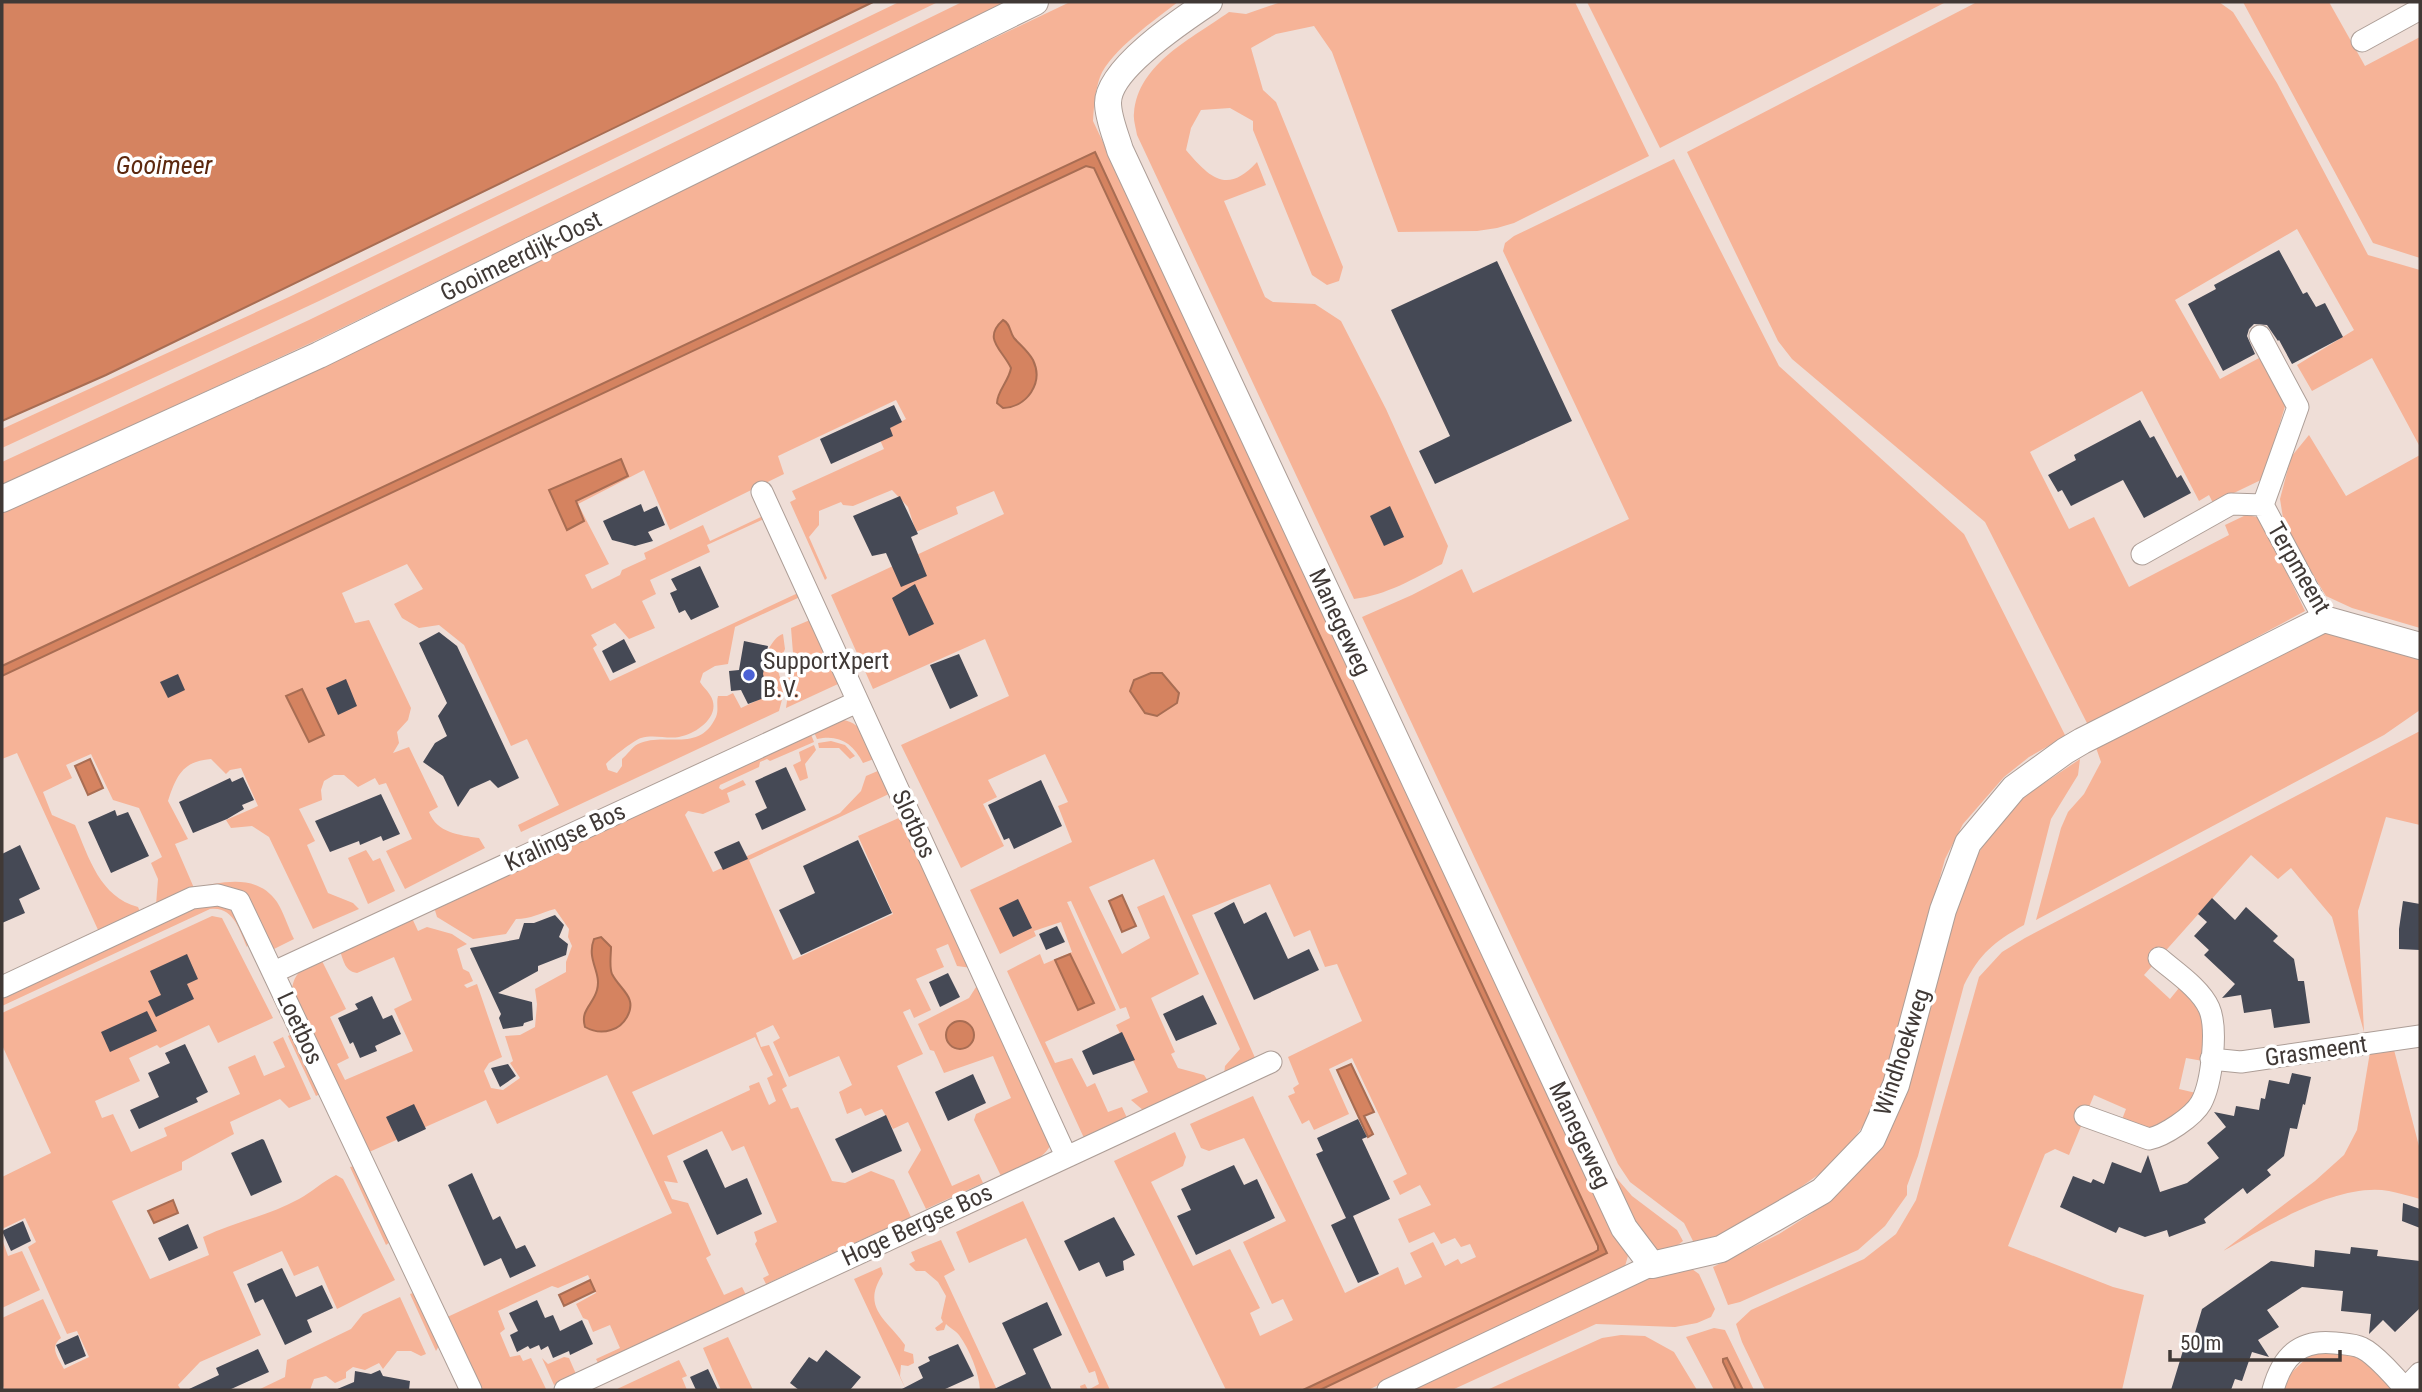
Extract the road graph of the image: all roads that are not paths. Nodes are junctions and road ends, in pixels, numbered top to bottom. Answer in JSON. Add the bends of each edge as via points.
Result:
{"nodes":[{"id":1,"x":1035,"y":2,"type":"edge"},
{"id":2,"x":1209,"y":2,"type":"edge"},
{"id":3,"x":2420,"y":9,"type":"edge"},
{"id":4,"x":2362,"y":41,"type":"dead end"},
{"id":5,"x":2260,"y":336,"type":"dead end"},
{"id":6,"x":762,"y":492,"type":"dead end"},
{"id":7,"x":2,"y":499,"type":"edge"},
{"id":8,"x":2263,"y":506,"type":"junction"},
{"id":9,"x":2142,"y":554,"type":"dead end"},
{"id":10,"x":2324,"y":619,"type":"junction"},
{"id":11,"x":2420,"y":646,"type":"edge"},
{"id":12,"x":857,"y":702,"type":"junction"},
{"id":13,"x":2159,"y":958,"type":"dead end"},
{"id":14,"x":274,"y":972,"type":"junction"},
{"id":15,"x":2,"y":988,"type":"edge"},
{"id":16,"x":2420,"y":1036,"type":"edge"},
{"id":17,"x":2211,"y":1059,"type":"junction"},
{"id":18,"x":1271,"y":1062,"type":"dead end"},
{"id":19,"x":2085,"y":1116,"type":"dead end"},
{"id":20,"x":1066,"y":1156,"type":"junction"},
{"id":21,"x":1652,"y":1265,"type":"junction"},
{"id":22,"x":2420,"y":1373,"type":"edge"},
{"id":23,"x":2405,"y":1389,"type":"edge"},
{"id":24,"x":471,"y":1390,"type":"edge"},
{"id":25,"x":565,"y":1390,"type":"edge"},
{"id":26,"x":1388,"y":1390,"type":"edge"},
{"id":27,"x":2273,"y":1390,"type":"edge"}],
"edges":[{"from":1,"to":7,"type":"street","name":"Gooimeerdijk-Oost","via":[[319,355]]},
{"from":2,"to":21,"type":"street","name":"Manegeweg","via":[[1122,70],[1107,102],[1120,150],[1624,1228]]},
{"from":3,"to":4,"type":"street"},
{"from":5,"to":8,"type":"street","name":"Terpmeent","via":[[2298,407]]},
{"from":6,"to":12,"type":"street","name":"Slotbos"},
{"from":8,"to":9,"type":"street","name":"Terpmeent","via":[[2231,505]]},
{"from":8,"to":10,"type":"street","name":"Terpmeent"},
{"from":10,"to":11,"type":"street","name":"Terpmeent"},
{"from":10,"to":21,"type":"street","name":"Windhoekweg","via":[[2065,751],[2014,788],[1968,843],[1943,910],[1896,1085],[1872,1139],[1822,1191],[1800,1204],[1721,1249]]},
{"from":12,"to":14,"type":"street","name":"Kralingse Bos"},
{"from":12,"to":20,"type":"street","name":"Slotbos"},
{"from":13,"to":17,"type":"street","via":[[2207,1004],[2215,1036]]},
{"from":14,"to":15,"type":"street","name":"Loetbos","via":[[239,901],[218,895],[192,898]]},
{"from":14,"to":24,"type":"street","name":"Loetbos"},
{"from":16,"to":17,"type":"street","name":"Grasmeent","via":[[2241,1062]]},
{"from":17,"to":19,"type":"street","via":[[2201,1103],[2161,1135],[2145,1139]]},
{"from":18,"to":20,"type":"street","name":"Hoge Bergse Bos"},
{"from":20,"to":25,"type":"street","name":"Hoge Bergse Bos"},
{"from":21,"to":26,"type":"street","name":"Windhoekweg"},
{"from":22,"to":23,"type":"street"},
{"from":23,"to":27,"type":"street","via":[[2365,1349],[2320,1342],[2309,1343],[2290,1356],[2278,1372]]}]}
